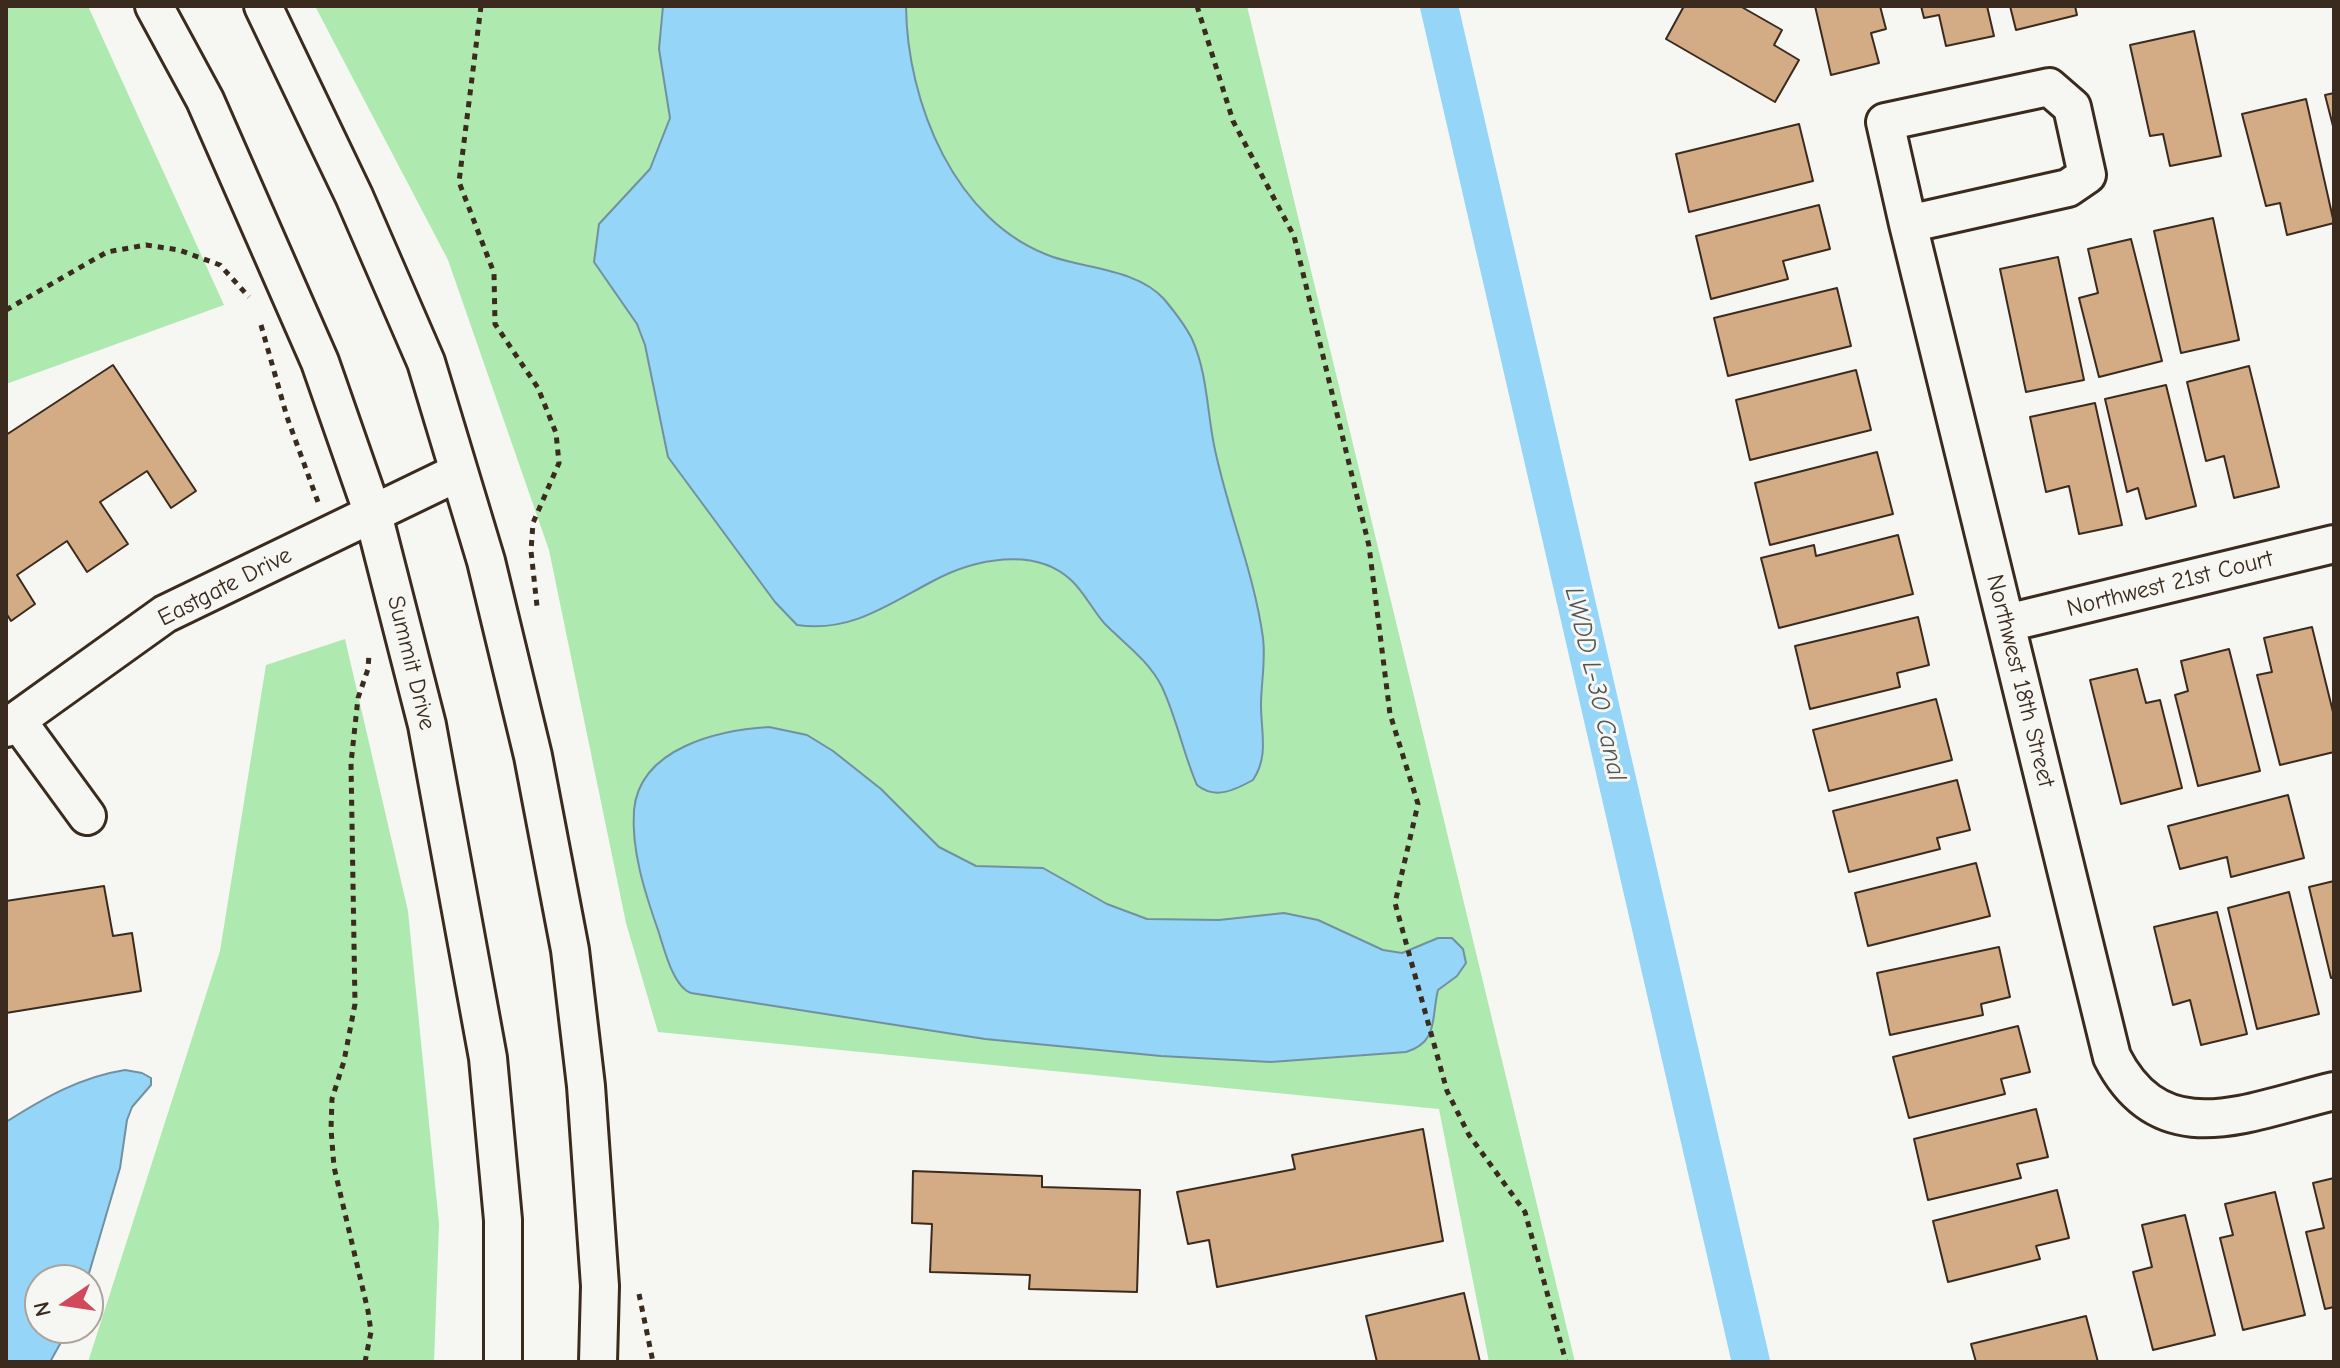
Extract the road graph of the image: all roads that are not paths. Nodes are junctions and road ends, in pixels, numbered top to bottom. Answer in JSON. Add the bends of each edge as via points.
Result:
{"nodes":[{"id":1,"x":154,"y":6,"type":"edge"},
{"id":2,"x":263,"y":6,"type":"edge"},
{"id":3,"x":1908,"y":224,"type":"junction"},
{"id":4,"x":459,"y":472,"type":"junction"},
{"id":5,"x":373,"y":514,"type":"junction"},
{"id":6,"x":2334,"y":544,"type":"edge"},
{"id":7,"x":2007,"y":623,"type":"junction"},
{"id":8,"x":11,"y":724,"type":"edge"},
{"id":9,"x":87,"y":816,"type":"dead end"},
{"id":10,"x":2334,"y":1091,"type":"edge"},
{"id":11,"x":503,"y":1362,"type":"edge"},
{"id":12,"x":598,"y":1362,"type":"edge"}],
"edges":[{"from":1,"to":5,"type":"street","name":"Summit Drive","via":[[205,100],[302,322]]},
{"from":2,"to":4,"type":"street","via":[[426,362]]},
{"from":3,"to":3,"type":"street","name":"Northwest 18th Street","via":[[1885,122],[2049,87],[2072,107],[2087,175],[2068,188]]},
{"from":3,"to":7,"type":"street","name":"Northwest 18th Street"},
{"from":4,"to":5,"type":"street","name":"Eastgate Drive"},
{"from":4,"to":12,"type":"street","via":[[533,756],[570,950],[599,1271]]},
{"from":5,"to":8,"type":"street","name":"Eastgate Drive","via":[[165,614]]},
{"from":5,"to":11,"type":"street","name":"Summit Drive","via":[[427,725],[488,1058],[503,1220]]},
{"from":6,"to":7,"type":"street","name":"Northwest 21st Court"},
{"from":7,"to":10,"type":"street","name":"Northwest 18th Street","via":[[2112,1057],[2124,1081],[2144,1102],[2169,1115],[2196,1120]]},
{"from":8,"to":9,"type":"street"}]}
